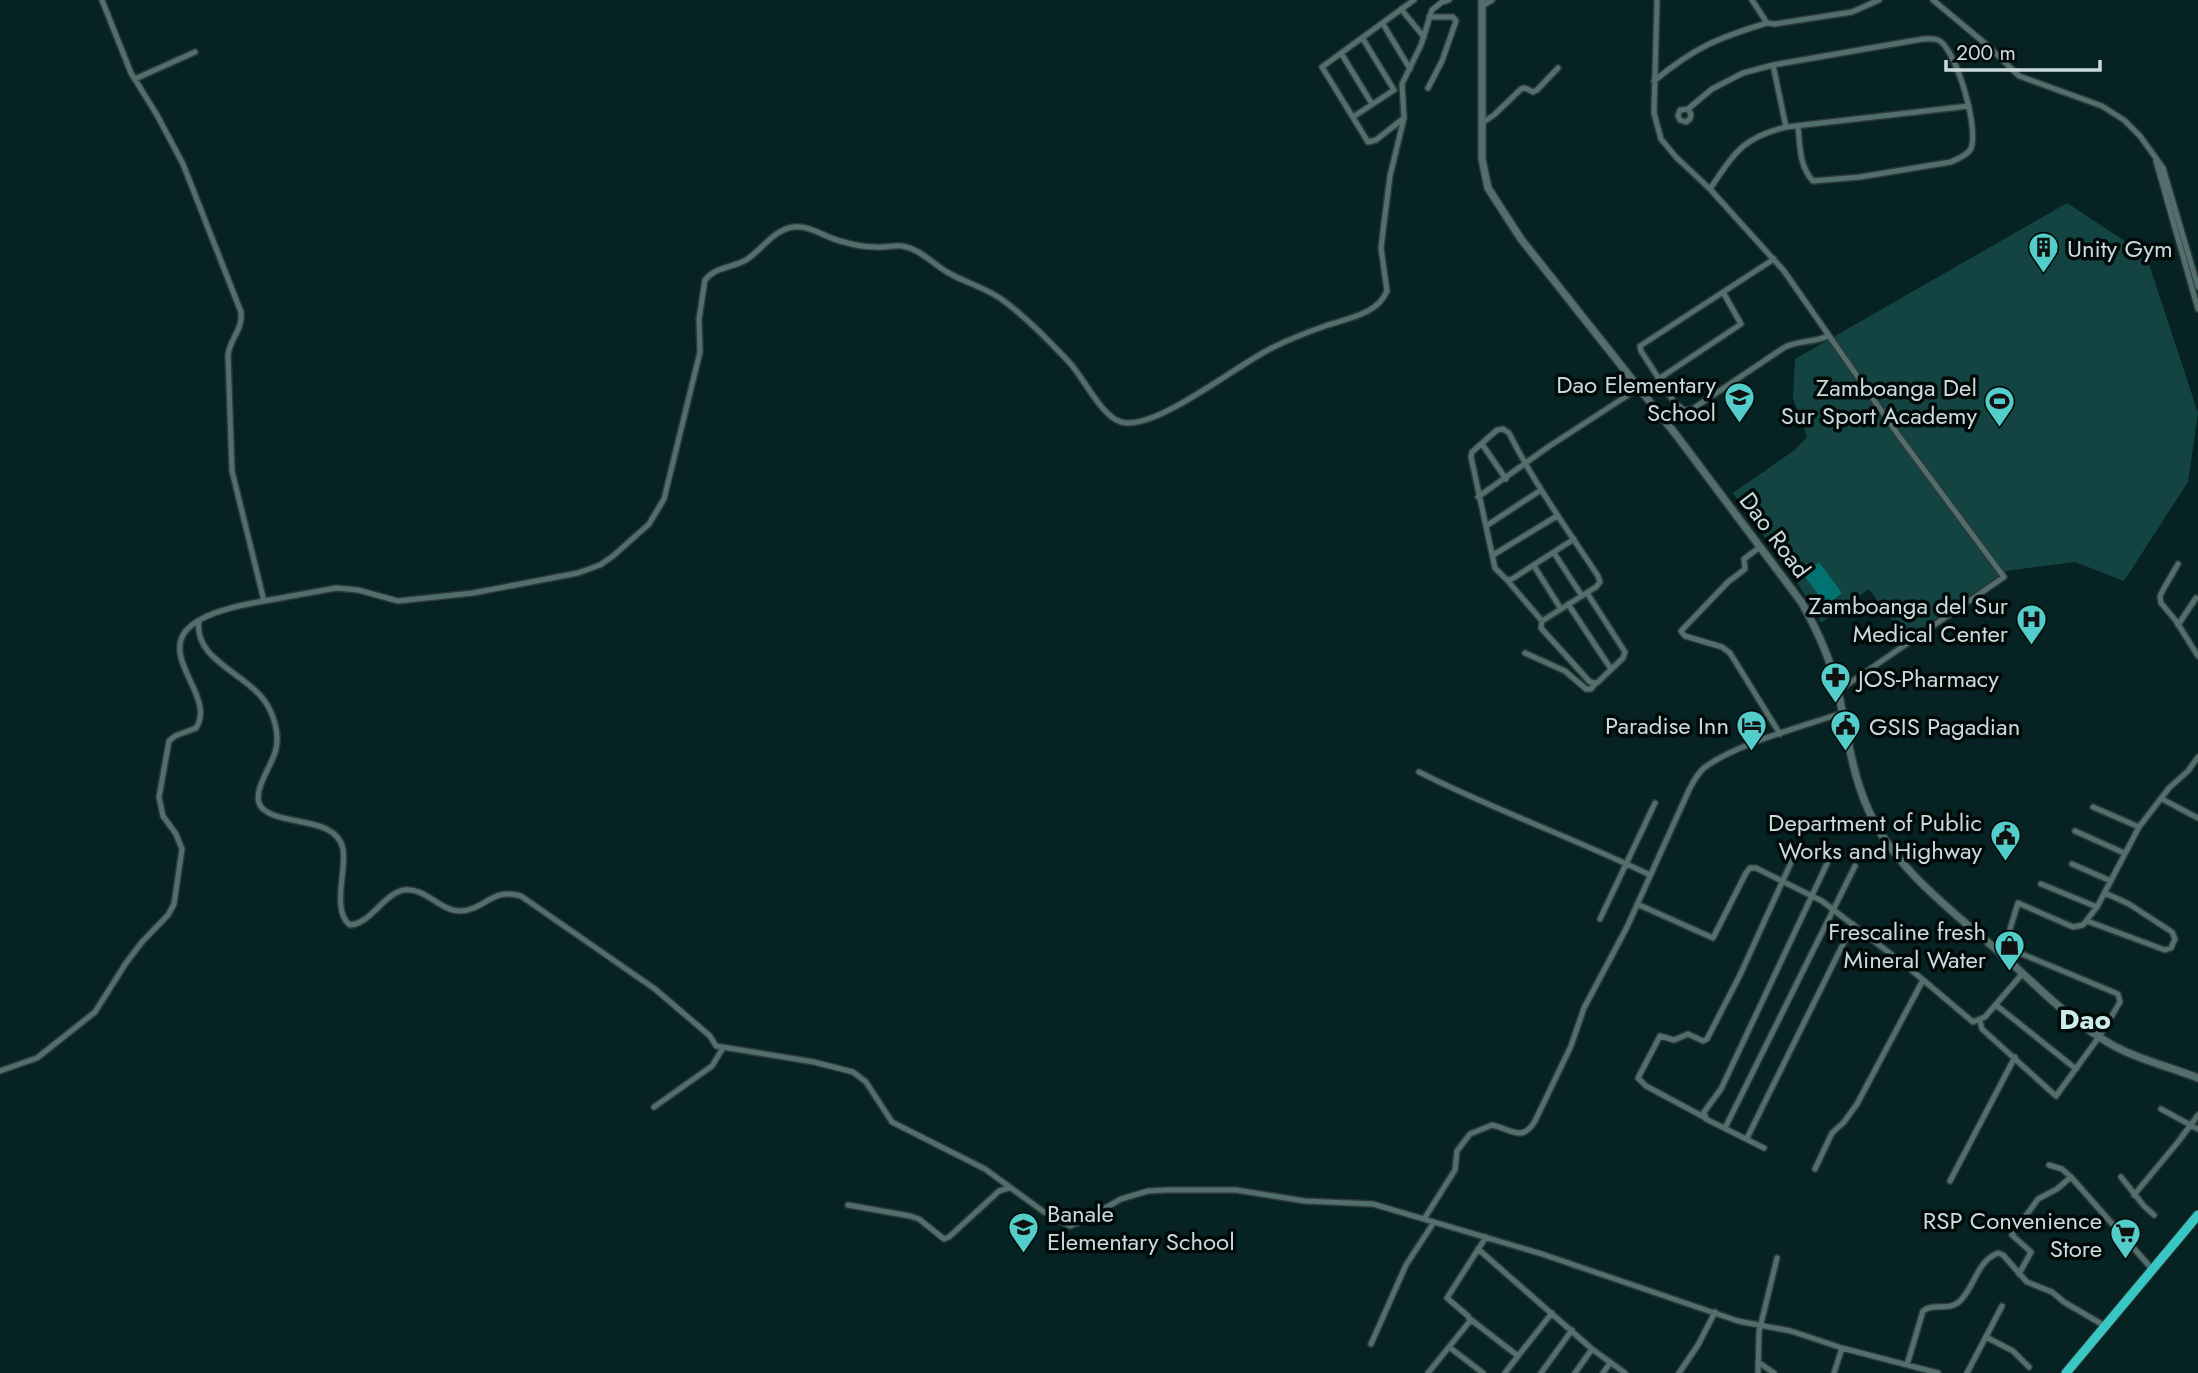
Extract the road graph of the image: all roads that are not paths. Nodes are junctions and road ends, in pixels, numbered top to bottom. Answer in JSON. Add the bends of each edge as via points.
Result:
{"nodes":[{"id":1,"x":102,"y":0,"type":"edge"},
{"id":2,"x":1414,"y":0,"type":"edge"},
{"id":3,"x":1449,"y":0,"type":"edge"},
{"id":4,"x":1492,"y":0,"type":"edge"},
{"id":5,"x":1657,"y":0,"type":"edge"},
{"id":6,"x":1752,"y":0,"type":"edge"},
{"id":7,"x":1879,"y":0,"type":"edge"},
{"id":8,"x":1933,"y":0,"type":"edge"},
{"id":9,"x":1482,"y":3,"type":"edge"},
{"id":10,"x":1401,"y":9,"type":"junction"},
{"id":11,"x":1429,"y":18,"type":"junction"},
{"id":12,"x":1767,"y":23,"type":"junction"},
{"id":13,"x":1383,"y":24,"type":"junction"},
{"id":14,"x":1424,"y":37,"type":"junction"},
{"id":15,"x":1363,"y":39,"type":"junction"},
{"id":16,"x":195,"y":52,"type":"dead end"},
{"id":17,"x":1341,"y":53,"type":"junction"},
{"id":18,"x":1773,"y":65,"type":"junction"},
{"id":19,"x":1558,"y":68,"type":"dead end"},
{"id":20,"x":1410,"y":69,"type":"junction"},
{"id":21,"x":135,"y":79,"type":"junction"},
{"id":22,"x":1654,"y":81,"type":"junction"},
{"id":23,"x":1402,"y":84,"type":"junction"},
{"id":24,"x":1428,"y":88,"type":"dead end"},
{"id":25,"x":1394,"y":90,"type":"junction"},
{"id":26,"x":1372,"y":104,"type":"junction"},
{"id":27,"x":1969,"y":106,"type":"junction"},
{"id":28,"x":1688,"y":109,"type":"dead end"},
{"id":29,"x":1353,"y":117,"type":"junction"},
{"id":30,"x":1404,"y":118,"type":"junction"},
{"id":31,"x":1482,"y":123,"type":"junction"},
{"id":32,"x":1798,"y":126,"type":"junction"},
{"id":33,"x":1786,"y":127,"type":"junction"},
{"id":34,"x":2155,"y":158,"type":"junction"},
{"id":35,"x":1710,"y":189,"type":"junction"},
{"id":36,"x":1774,"y":259,"type":"junction"},
{"id":37,"x":2198,"y":288,"type":"edge"},
{"id":38,"x":1723,"y":292,"type":"junction"},
{"id":39,"x":2198,"y":309,"type":"edge"},
{"id":40,"x":1828,"y":337,"type":"junction"},
{"id":41,"x":1660,"y":378,"type":"junction"},
{"id":42,"x":1639,"y":388,"type":"junction"},
{"id":43,"x":1482,"y":444,"type":"junction"},
{"id":44,"x":1527,"y":464,"type":"junction"},
{"id":45,"x":1506,"y":479,"type":"junction"},
{"id":46,"x":1541,"y":490,"type":"junction"},
{"id":47,"x":1478,"y":497,"type":"junction"},
{"id":48,"x":1558,"y":516,"type":"junction"},
{"id":49,"x":1486,"y":526,"type":"junction"},
{"id":50,"x":1574,"y":539,"type":"junction"},
{"id":51,"x":1760,"y":547,"type":"junction"},
{"id":52,"x":1553,"y":553,"type":"junction"},
{"id":53,"x":1493,"y":555,"type":"junction"},
{"id":54,"x":2178,"y":564,"type":"dead end"},
{"id":55,"x":1534,"y":566,"type":"junction"},
{"id":56,"x":1507,"y":580,"type":"junction"},
{"id":57,"x":1584,"y":595,"type":"junction"},
{"id":58,"x":2196,"y":598,"type":"dead end"},
{"id":59,"x":264,"y":601,"type":"junction"},
{"id":60,"x":1568,"y":604,"type":"junction"},
{"id":61,"x":1561,"y":609,"type":"junction"},
{"id":62,"x":199,"y":621,"type":"junction"},
{"id":63,"x":1542,"y":621,"type":"junction"},
{"id":64,"x":2178,"y":625,"type":"junction"},
{"id":65,"x":1525,"y":653,"type":"dead end"},
{"id":66,"x":2198,"y":656,"type":"edge"},
{"id":67,"x":1611,"y":669,"type":"junction"},
{"id":68,"x":1595,"y":684,"type":"junction"},
{"id":69,"x":1838,"y":691,"type":"junction"},
{"id":70,"x":1842,"y":713,"type":"junction"},
{"id":71,"x":1780,"y":734,"type":"junction"},
{"id":72,"x":2198,"y":757,"type":"edge"},
{"id":73,"x":2188,"y":771,"type":"junction"},
{"id":74,"x":1419,"y":772,"type":"dead end"},
{"id":75,"x":2197,"y":774,"type":"edge"},
{"id":76,"x":2162,"y":799,"type":"junction"},
{"id":77,"x":1655,"y":803,"type":"dead end"},
{"id":78,"x":2092,"y":807,"type":"dead end"},
{"id":79,"x":2198,"y":818,"type":"edge"},
{"id":80,"x":2139,"y":827,"type":"junction"},
{"id":81,"x":2075,"y":831,"type":"dead end"},
{"id":82,"x":1799,"y":845,"type":"dead end"},
{"id":83,"x":1832,"y":853,"type":"dead end"},
{"id":84,"x":2124,"y":853,"type":"junction"},
{"id":85,"x":1626,"y":863,"type":"junction"},
{"id":86,"x":2072,"y":864,"type":"dead end"},
{"id":87,"x":1855,"y":866,"type":"dead end"},
{"id":88,"x":1650,"y":875,"type":"junction"},
{"id":89,"x":1784,"y":881,"type":"junction"},
{"id":90,"x":2111,"y":881,"type":"junction"},
{"id":91,"x":2041,"y":884,"type":"dead end"},
{"id":92,"x":2105,"y":893,"type":"junction"},
{"id":93,"x":1813,"y":895,"type":"junction"},
{"id":94,"x":1637,"y":904,"type":"junction"},
{"id":95,"x":2098,"y":907,"type":"junction"},
{"id":96,"x":1834,"y":910,"type":"junction"},
{"id":97,"x":1600,"y":919,"type":"dead end"},
{"id":98,"x":2087,"y":921,"type":"junction"},
{"id":99,"x":1853,"y":924,"type":"junction"},
{"id":100,"x":2010,"y":929,"type":"dead end"},
{"id":101,"x":2000,"y":952,"type":"junction"},
{"id":102,"x":2023,"y":973,"type":"junction"},
{"id":103,"x":1923,"y":980,"type":"junction"},
{"id":104,"x":1996,"y":1004,"type":"junction"},
{"id":105,"x":1980,"y":1021,"type":"junction"},
{"id":106,"x":2099,"y":1037,"type":"junction"},
{"id":107,"x":723,"y":1048,"type":"junction"},
{"id":108,"x":2015,"y":1057,"type":"junction"},
{"id":109,"x":2076,"y":1069,"type":"junction"},
{"id":110,"x":0,"y":1070,"type":"edge"},
{"id":111,"x":2198,"y":1077,"type":"edge"},
{"id":112,"x":654,"y":1107,"type":"dead end"},
{"id":113,"x":2161,"y":1109,"type":"dead end"},
{"id":114,"x":2198,"y":1115,"type":"edge"},
{"id":115,"x":1704,"y":1117,"type":"junction"},
{"id":116,"x":2192,"y":1124,"type":"junction"},
{"id":117,"x":1725,"y":1128,"type":"junction"},
{"id":118,"x":2198,"y":1129,"type":"edge"},
{"id":119,"x":1747,"y":1138,"type":"junction"},
{"id":120,"x":1764,"y":1148,"type":"dead end"},
{"id":121,"x":2049,"y":1165,"type":"dead end"},
{"id":122,"x":1815,"y":1169,"type":"dead end"},
{"id":123,"x":2071,"y":1177,"type":"junction"},
{"id":124,"x":2121,"y":1177,"type":"dead end"},
{"id":125,"x":1950,"y":1181,"type":"dead end"},
{"id":126,"x":1009,"y":1188,"type":"junction"},
{"id":127,"x":2134,"y":1195,"type":"junction"},
{"id":128,"x":848,"y":1205,"type":"dead end"},
{"id":129,"x":2154,"y":1215,"type":"dead end"},
{"id":130,"x":2198,"y":1215,"type":"edge"},
{"id":131,"x":1424,"y":1219,"type":"junction"},
{"id":132,"x":1434,"y":1222,"type":"junction"},
{"id":133,"x":1486,"y":1237,"type":"junction"},
{"id":134,"x":1478,"y":1249,"type":"junction"},
{"id":135,"x":1777,"y":1258,"type":"dead end"},
{"id":136,"x":2152,"y":1269,"type":"junction"},
{"id":137,"x":2019,"y":1274,"type":"junction"},
{"id":138,"x":2002,"y":1306,"type":"dead end"},
{"id":139,"x":1715,"y":1312,"type":"junction"},
{"id":140,"x":1552,"y":1313,"type":"junction"},
{"id":141,"x":1470,"y":1319,"type":"junction"},
{"id":142,"x":1762,"y":1324,"type":"junction"},
{"id":143,"x":2105,"y":1326,"type":"junction"},
{"id":144,"x":1572,"y":1330,"type":"junction"},
{"id":145,"x":1986,"y":1337,"type":"junction"},
{"id":146,"x":1371,"y":1344,"type":"dead end"},
{"id":147,"x":1449,"y":1347,"type":"junction"},
{"id":148,"x":1842,"y":1348,"type":"junction"},
{"id":149,"x":1592,"y":1349,"type":"junction"},
{"id":150,"x":1518,"y":1356,"type":"junction"},
{"id":151,"x":1758,"y":1362,"type":"junction"},
{"id":152,"x":1610,"y":1363,"type":"junction"},
{"id":153,"x":1906,"y":1365,"type":"junction"},
{"id":154,"x":2029,"y":1367,"type":"dead end"},
{"id":155,"x":1428,"y":1373,"type":"edge"},
{"id":156,"x":1483,"y":1373,"type":"edge"},
{"id":157,"x":1505,"y":1373,"type":"edge"},
{"id":158,"x":1541,"y":1373,"type":"edge"},
{"id":159,"x":1575,"y":1373,"type":"edge"},
{"id":160,"x":1603,"y":1373,"type":"edge"},
{"id":161,"x":1625,"y":1373,"type":"edge"},
{"id":162,"x":1679,"y":1373,"type":"edge"},
{"id":163,"x":1758,"y":1373,"type":"edge"},
{"id":164,"x":1774,"y":1373,"type":"edge"},
{"id":165,"x":1834,"y":1373,"type":"edge"},
{"id":166,"x":1938,"y":1373,"type":"edge"},
{"id":167,"x":1967,"y":1373,"type":"edge"},
{"id":168,"x":2066,"y":1373,"type":"edge"}],
"edges":[{"from":1,"to":21,"type":"street"},
{"from":2,"to":10,"type":"street"},
{"from":3,"to":11,"type":"street","via":[[1436,6]]},
{"from":4,"to":9,"type":"street"},
{"from":5,"to":22,"type":"street"},
{"from":6,"to":12,"type":"street"},
{"from":7,"to":12,"type":"street","via":[[1829,17]]},
{"from":8,"to":34,"type":"street","via":[[2019,76],[2102,106],[2124,120]]},
{"from":9,"to":31,"type":"street","name":"Dao Road"},
{"from":10,"to":13,"type":"street"},
{"from":10,"to":14,"type":"street"},
{"from":11,"to":14,"type":"street"},
{"from":11,"to":24,"type":"street","via":[[1453,17],[1456,21]]},
{"from":12,"to":22,"type":"street","via":[[1704,45]]},
{"from":13,"to":15,"type":"street"},
{"from":13,"to":20,"type":"street"},
{"from":14,"to":20,"type":"street"},
{"from":15,"to":17,"type":"street"},
{"from":15,"to":25,"type":"street"},
{"from":16,"to":21,"type":"street"},
{"from":17,"to":26,"type":"street"},
{"from":17,"to":29,"type":"street","via":[[1322,69]]},
{"from":18,"to":27,"type":"street","via":[[1935,39],[1950,51]]},
{"from":18,"to":28,"type":"street","via":[[1724,82]]},
{"from":18,"to":33,"type":"street"},
{"from":19,"to":31,"type":"street","via":[[1537,90],[1521,89]]},
{"from":20,"to":23,"type":"street"},
{"from":21,"to":59,"type":"street","via":[[179,155],[241,313],[241,326],[228,355],[230,454]]},
{"from":22,"to":35,"type":"street","via":[[1654,113],[1661,139]]},
{"from":23,"to":25,"type":"street"},
{"from":23,"to":30,"type":"street"},
{"from":25,"to":26,"type":"street"},
{"from":26,"to":29,"type":"street"},
{"from":27,"to":32,"type":"street"},
{"from":27,"to":32,"type":"street","via":[[1972,145],[1965,155],[1951,162],[1860,177],[1813,181],[1802,161]]},
{"from":29,"to":30,"type":"street","via":[[1370,143]]},
{"from":30,"to":59,"type":"street","via":[[1382,231],[1385,297],[1365,312],[1270,348],[1166,411],[1130,423],[1112,418],[1072,365],[1004,301],[947,272],[925,255],[901,246],[875,247],[843,242],[809,229],[785,229],[742,262],[716,270],[705,280],[700,352],[664,499],[649,524],[613,556],[578,573],[473,593],[398,601],[336,588]]},
{"from":31,"to":42,"type":"street","name":"Dao Road","via":[[1484,175],[1496,203]]},
{"from":32,"to":33,"type":"street"},
{"from":33,"to":35,"type":"street","via":[[1748,141]]},
{"from":34,"to":37,"type":"street","via":[[2163,168]]},
{"from":34,"to":39,"type":"street"},
{"from":35,"to":36,"type":"street"},
{"from":36,"to":38,"type":"street"},
{"from":36,"to":40,"type":"street"},
{"from":38,"to":41,"type":"street","via":[[1741,324]]},
{"from":38,"to":41,"type":"street","via":[[1640,346]]},
{"from":40,"to":41,"type":"street","via":[[1785,346],[1691,410],[1679,407]]},
{"from":40,"to":69,"type":"street","via":[[2004,577]]},
{"from":42,"to":44,"type":"street"},
{"from":42,"to":51,"type":"street","name":"Dao Road"},
{"from":43,"to":44,"type":"street","via":[[1503,429]]},
{"from":43,"to":45,"type":"street"},
{"from":43,"to":47,"type":"street","via":[[1471,454]]},
{"from":44,"to":45,"type":"street"},
{"from":44,"to":46,"type":"street"},
{"from":45,"to":47,"type":"street"},
{"from":46,"to":48,"type":"street"},
{"from":46,"to":49,"type":"street"},
{"from":47,"to":49,"type":"street"},
{"from":48,"to":50,"type":"street"},
{"from":48,"to":53,"type":"street"},
{"from":49,"to":53,"type":"street"},
{"from":50,"to":52,"type":"street"},
{"from":50,"to":57,"type":"street","via":[[1600,579]]},
{"from":51,"to":69,"type":"street","name":"Dao Road","via":[[1813,623]]},
{"from":51,"to":71,"type":"street","via":[[1744,559],[1745,569],[1681,631],[1730,653]]},
{"from":52,"to":55,"type":"street"},
{"from":52,"to":57,"type":"street"},
{"from":53,"to":56,"type":"street","via":[[1492,564]]},
{"from":54,"to":64,"type":"street","via":[[2160,599]]},
{"from":55,"to":56,"type":"street"},
{"from":55,"to":61,"type":"street"},
{"from":56,"to":63,"type":"street"},
{"from":57,"to":60,"type":"street"},
{"from":57,"to":67,"type":"street","via":[[1625,652]]},
{"from":58,"to":64,"type":"street"},
{"from":59,"to":62,"type":"street","via":[[222,610]]},
{"from":60,"to":61,"type":"street"},
{"from":60,"to":67,"type":"street"},
{"from":61,"to":63,"type":"street"},
{"from":62,"to":107,"type":"street","via":[[206,648],[247,680],[271,710],[276,748],[259,787],[259,804],[268,812],[330,830],[341,841],[341,908],[346,923],[360,922],[407,890],[462,911],[498,894],[512,894],[655,989]]},
{"from":62,"to":110,"type":"street","via":[[180,643],[201,716],[196,728],[169,741],[159,797],[163,816],[182,849],[174,904],[86,1021],[37,1058]]},
{"from":63,"to":68,"type":"street","via":[[1541,628]]},
{"from":64,"to":66,"type":"street"},
{"from":65,"to":68,"type":"street","via":[[1565,671],[1586,689]]},
{"from":67,"to":68,"type":"street"},
{"from":69,"to":70,"type":"street","name":"Dao Road"},
{"from":70,"to":71,"type":"street"},
{"from":70,"to":101,"type":"street","name":"Dao Road","via":[[1847,744],[1873,821],[1920,880]]},
{"from":71,"to":88,"type":"street","via":[[1725,756],[1700,772]]},
{"from":72,"to":73,"type":"street"},
{"from":73,"to":75,"type":"street"},
{"from":73,"to":76,"type":"street"},
{"from":74,"to":85,"type":"street"},
{"from":76,"to":79,"type":"street"},
{"from":76,"to":80,"type":"street"},
{"from":77,"to":85,"type":"street"},
{"from":78,"to":80,"type":"street"},
{"from":80,"to":84,"type":"street"},
{"from":81,"to":84,"type":"street"},
{"from":82,"to":89,"type":"street"},
{"from":83,"to":93,"type":"street"},
{"from":84,"to":90,"type":"street"},
{"from":85,"to":88,"type":"street"},
{"from":85,"to":97,"type":"street"},
{"from":86,"to":90,"type":"street"},
{"from":87,"to":96,"type":"street"},
{"from":88,"to":94,"type":"street"},
{"from":89,"to":93,"type":"street"},
{"from":89,"to":94,"type":"street","via":[[1750,868],[1713,939]]},
{"from":89,"to":115,"type":"street","via":[[1707,1039],[1688,1034],[1677,1040],[1660,1036],[1638,1078]]},
{"from":90,"to":92,"type":"street"},
{"from":91,"to":95,"type":"street"},
{"from":92,"to":95,"type":"street"},
{"from":92,"to":98,"type":"street","via":[[2172,932],[2171,948],[2165,950]]},
{"from":93,"to":96,"type":"street"},
{"from":93,"to":115,"type":"street"},
{"from":94,"to":131,"type":"street","via":[[1531,1128],[1517,1133],[1492,1125],[1470,1134],[1455,1154],[1455,1170]]},
{"from":95,"to":98,"type":"street"},
{"from":96,"to":99,"type":"street"},
{"from":96,"to":117,"type":"street"},
{"from":98,"to":100,"type":"street","via":[[2073,927],[2018,903]]},
{"from":99,"to":103,"type":"street"},
{"from":99,"to":119,"type":"street"},
{"from":101,"to":102,"type":"street","name":"Dao Road"},
{"from":101,"to":106,"type":"street","via":[[2022,954],[2118,994],[2118,1007]]},
{"from":102,"to":104,"type":"street"},
{"from":102,"to":106,"type":"street","name":"Dao Road"},
{"from":103,"to":105,"type":"street","via":[[1971,1021]]},
{"from":103,"to":122,"type":"street","via":[[1857,1104],[1832,1133]]},
{"from":104,"to":105,"type":"street"},
{"from":104,"to":109,"type":"street"},
{"from":105,"to":108,"type":"street","via":[[1982,1029]]},
{"from":106,"to":109,"type":"street"},
{"from":106,"to":111,"type":"street","name":"Dao Road","via":[[2126,1052]]},
{"from":107,"to":112,"type":"street","via":[[712,1066]]},
{"from":107,"to":126,"type":"street","via":[[853,1072],[866,1082],[892,1122],[985,1169]]},
{"from":108,"to":109,"type":"street","via":[[2056,1096]]},
{"from":108,"to":125,"type":"street"},
{"from":113,"to":116,"type":"street"},
{"from":114,"to":116,"type":"street"},
{"from":115,"to":117,"type":"street"},
{"from":116,"to":118,"type":"street"},
{"from":116,"to":127,"type":"street"},
{"from":117,"to":119,"type":"street"},
{"from":119,"to":120,"type":"street"},
{"from":121,"to":123,"type":"street"},
{"from":123,"to":136,"type":"street"},
{"from":123,"to":137,"type":"street","via":[[2038,1199],[2012,1235],[2031,1251]]},
{"from":124,"to":127,"type":"street"},
{"from":126,"to":128,"type":"street","via":[[999,1191],[944,1239],[919,1219]]},
{"from":126,"to":131,"type":"street","via":[[1070,1226],[1133,1195],[1202,1189],[1362,1202]]},
{"from":127,"to":129,"type":"street"},
{"from":130,"to":136,"type":"highway"},
{"from":131,"to":132,"type":"street"},
{"from":132,"to":133,"type":"street"},
{"from":132,"to":146,"type":"street","via":[[1406,1265]]},
{"from":133,"to":134,"type":"street"},
{"from":133,"to":139,"type":"street"},
{"from":134,"to":140,"type":"street"},
{"from":134,"to":141,"type":"street","via":[[1447,1298]]},
{"from":135,"to":142,"type":"street"},
{"from":136,"to":143,"type":"highway"},
{"from":137,"to":143,"type":"street"},
{"from":137,"to":153,"type":"street","via":[[2001,1253],[1986,1259],[1958,1302],[1923,1311]]},
{"from":138,"to":145,"type":"street"},
{"from":139,"to":142,"type":"street"},
{"from":139,"to":162,"type":"street"},
{"from":140,"to":144,"type":"street"},
{"from":140,"to":150,"type":"street"},
{"from":141,"to":147,"type":"street"},
{"from":141,"to":150,"type":"street"},
{"from":142,"to":148,"type":"street"},
{"from":142,"to":151,"type":"street"},
{"from":143,"to":168,"type":"highway"},
{"from":144,"to":149,"type":"street"},
{"from":144,"to":158,"type":"street"},
{"from":145,"to":154,"type":"street","via":[[2013,1351]]},
{"from":145,"to":167,"type":"street"},
{"from":147,"to":155,"type":"street"},
{"from":147,"to":156,"type":"street"},
{"from":148,"to":153,"type":"street"},
{"from":148,"to":165,"type":"street"},
{"from":149,"to":152,"type":"street"},
{"from":149,"to":159,"type":"street"},
{"from":150,"to":157,"type":"street"},
{"from":151,"to":163,"type":"street"},
{"from":151,"to":164,"type":"street"},
{"from":152,"to":160,"type":"street"},
{"from":152,"to":161,"type":"street"},
{"from":153,"to":166,"type":"street"}]}
